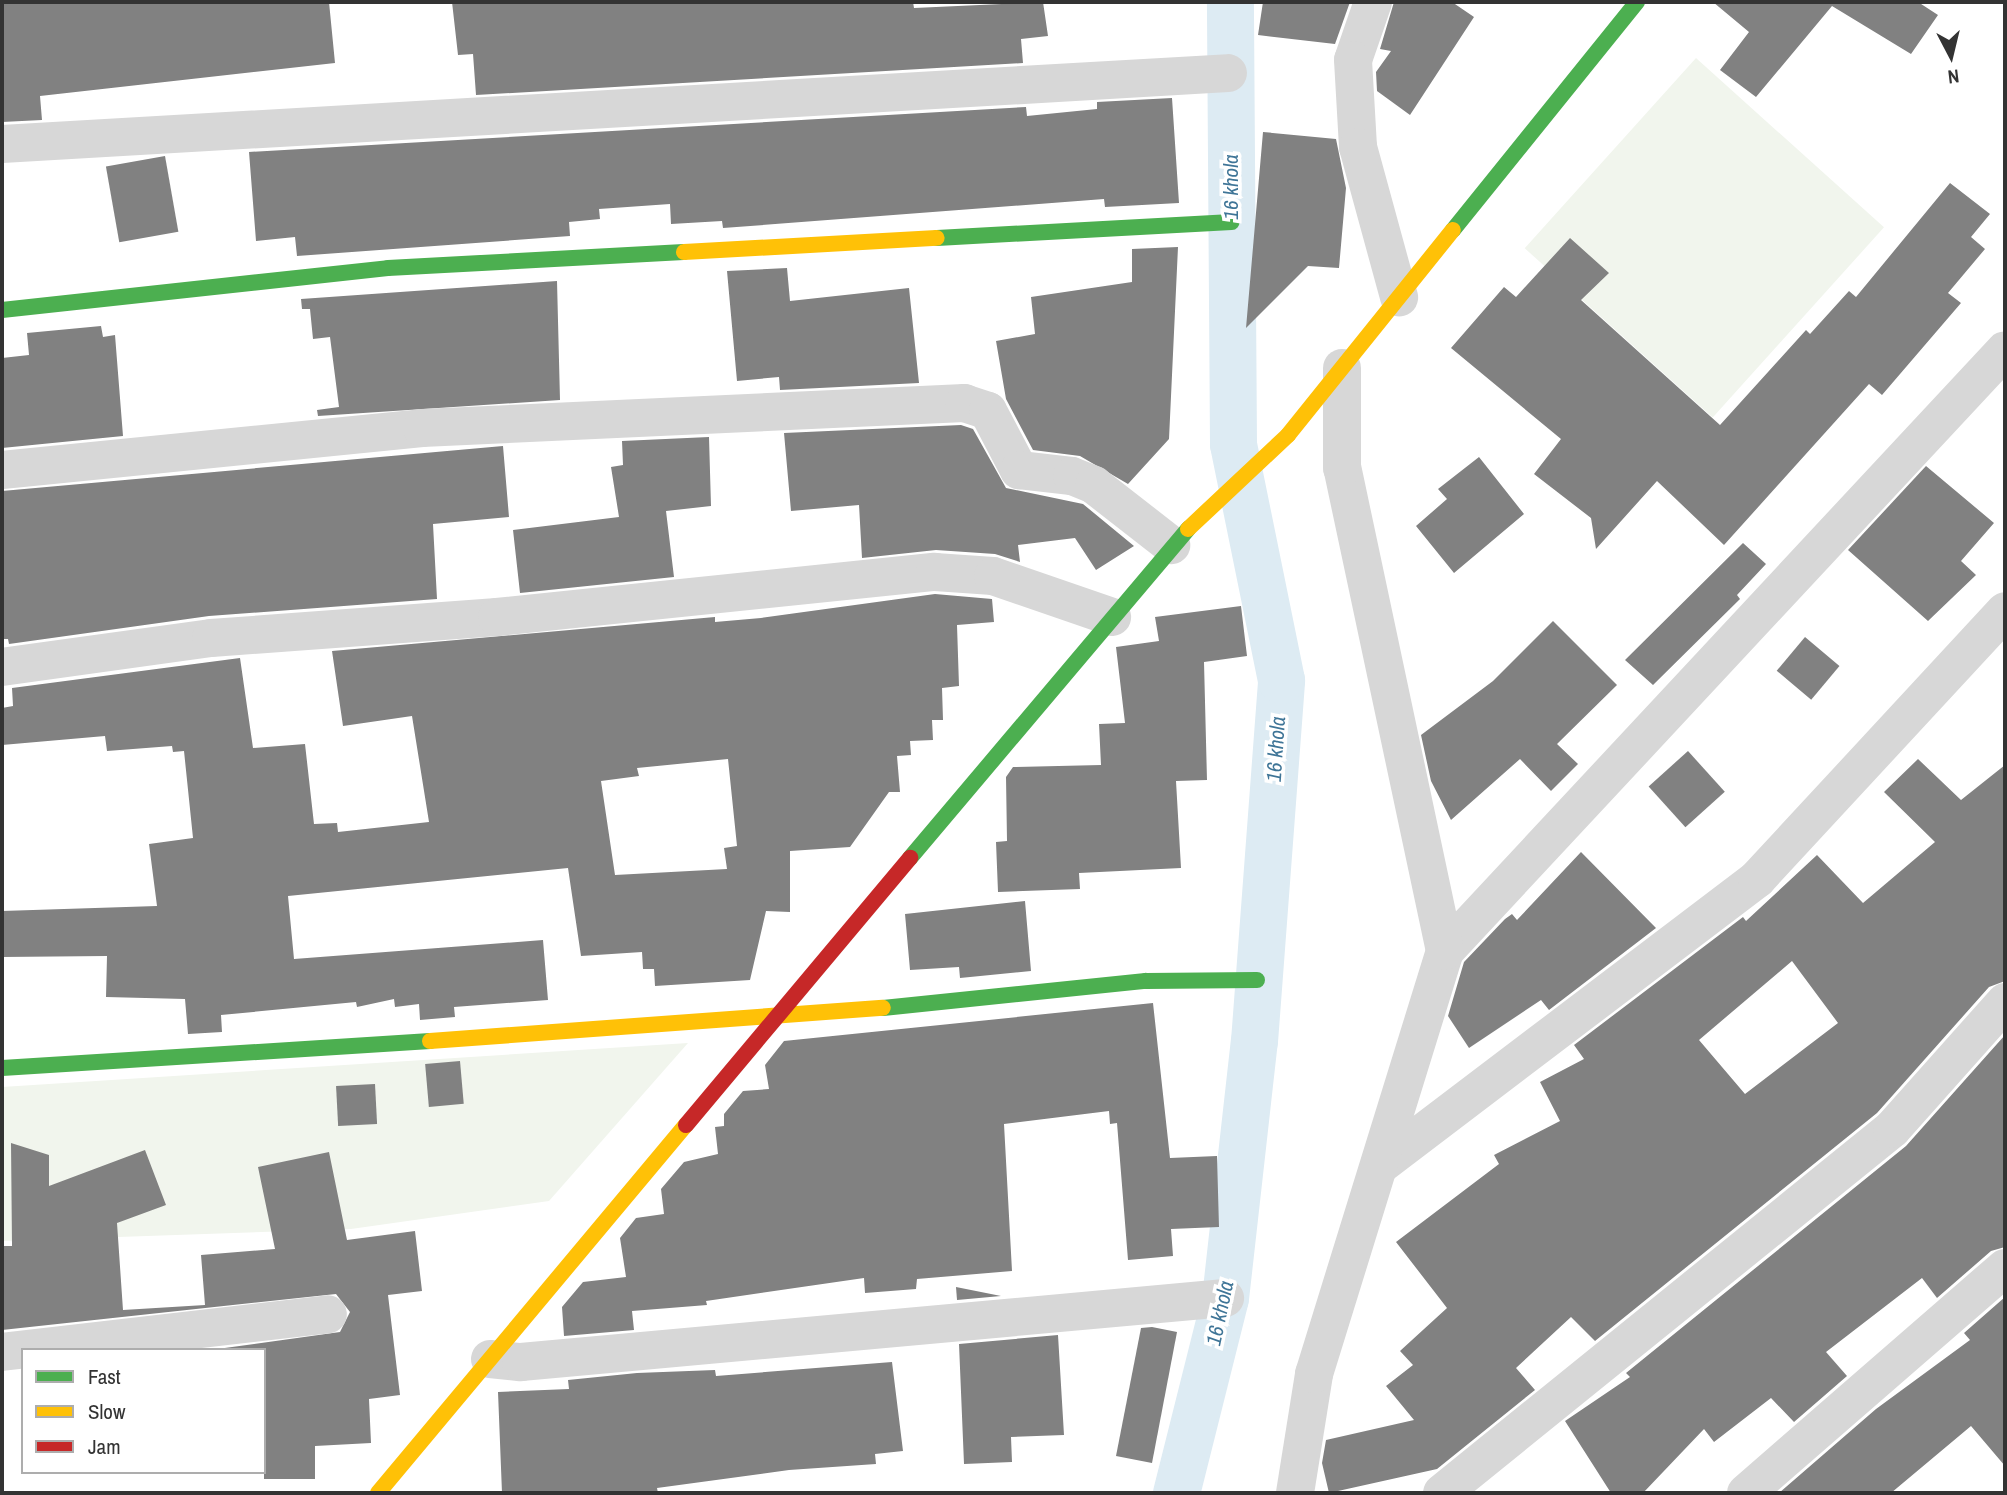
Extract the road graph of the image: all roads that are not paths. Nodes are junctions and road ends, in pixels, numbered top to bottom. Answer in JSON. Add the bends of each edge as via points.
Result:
{"nodes":[{"id":1,"x":1373,"y":2,"type":"edge"},
{"id":2,"x":1637,"y":2,"type":"edge"},
{"id":3,"x":1228,"y":73,"type":"dead end"},
{"id":4,"x":2,"y":144,"type":"edge"},
{"id":5,"x":1232,"y":222,"type":"dead end"},
{"id":6,"x":1399,"y":297,"type":"junction"},
{"id":7,"x":2,"y":310,"type":"edge"},
{"id":8,"x":2005,"y":350,"type":"edge"},
{"id":9,"x":1342,"y":368,"type":"junction"},
{"id":10,"x":2,"y":470,"type":"edge"},
{"id":11,"x":1183,"y":535,"type":"junction"},
{"id":12,"x":2005,"y":611,"type":"edge"},
{"id":13,"x":1112,"y":617,"type":"junction"},
{"id":14,"x":2,"y":667,"type":"edge"},
{"id":15,"x":1446,"y":951,"type":"junction"},
{"id":16,"x":1257,"y":980,"type":"dead end"},
{"id":17,"x":2005,"y":1002,"type":"edge"},
{"id":18,"x":776,"y":1018,"type":"junction"},
{"id":19,"x":2,"y":1068,"type":"edge"},
{"id":20,"x":1383,"y":1163,"type":"junction"},
{"id":21,"x":2005,"y":1268,"type":"edge"},
{"id":22,"x":1225,"y":1298,"type":"dead end"},
{"id":23,"x":328,"y":1314,"type":"dead end"},
{"id":24,"x":36,"y":1348,"type":"edge"},
{"id":25,"x":21,"y":1350,"type":"edge"},
{"id":26,"x":2,"y":1352,"type":"edge"},
{"id":27,"x":490,"y":1359,"type":"junction"},
{"id":28,"x":378,"y":1493,"type":"edge"},
{"id":29,"x":1295,"y":1493,"type":"edge"},
{"id":30,"x":1441,"y":1493,"type":"edge"},
{"id":31,"x":1746,"y":1493,"type":"edge"}],
"edges":[{"from":1,"to":6,"type":"street","via":[[1353,60],[1358,147]]},
{"from":2,"to":6,"type":"street"},
{"from":3,"to":4,"type":"street"},
{"from":5,"to":7,"type":"street","via":[[388,268]]},
{"from":6,"to":9,"type":"street"},
{"from":8,"to":15,"type":"street"},
{"from":9,"to":11,"type":"street","via":[[1288,435]]},
{"from":9,"to":15,"type":"street","via":[[1342,468]]},
{"from":10,"to":11,"type":"street","via":[[422,428],[964,403],[988,411],[1019,470],[1072,476]]},
{"from":11,"to":13,"type":"street"},
{"from":12,"to":20,"type":"street","via":[[1757,879]]},
{"from":13,"to":14,"type":"street","via":[[993,576],[935,572],[497,617],[211,638]]},
{"from":13,"to":18,"type":"street"},
{"from":15,"to":20,"type":"street"},
{"from":16,"to":18,"type":"street","via":[[1146,981]]},
{"from":17,"to":30,"type":"street","via":[[1892,1129]]},
{"from":18,"to":19,"type":"street"},
{"from":18,"to":27,"type":"street"},
{"from":20,"to":29,"type":"street","via":[[1314,1374]]},
{"from":21,"to":31,"type":"street"},
{"from":22,"to":27,"type":"street","via":[[521,1362]]},
{"from":23,"to":24,"type":"street"},
{"from":25,"to":26,"type":"street"},
{"from":27,"to":28,"type":"street"}]}
